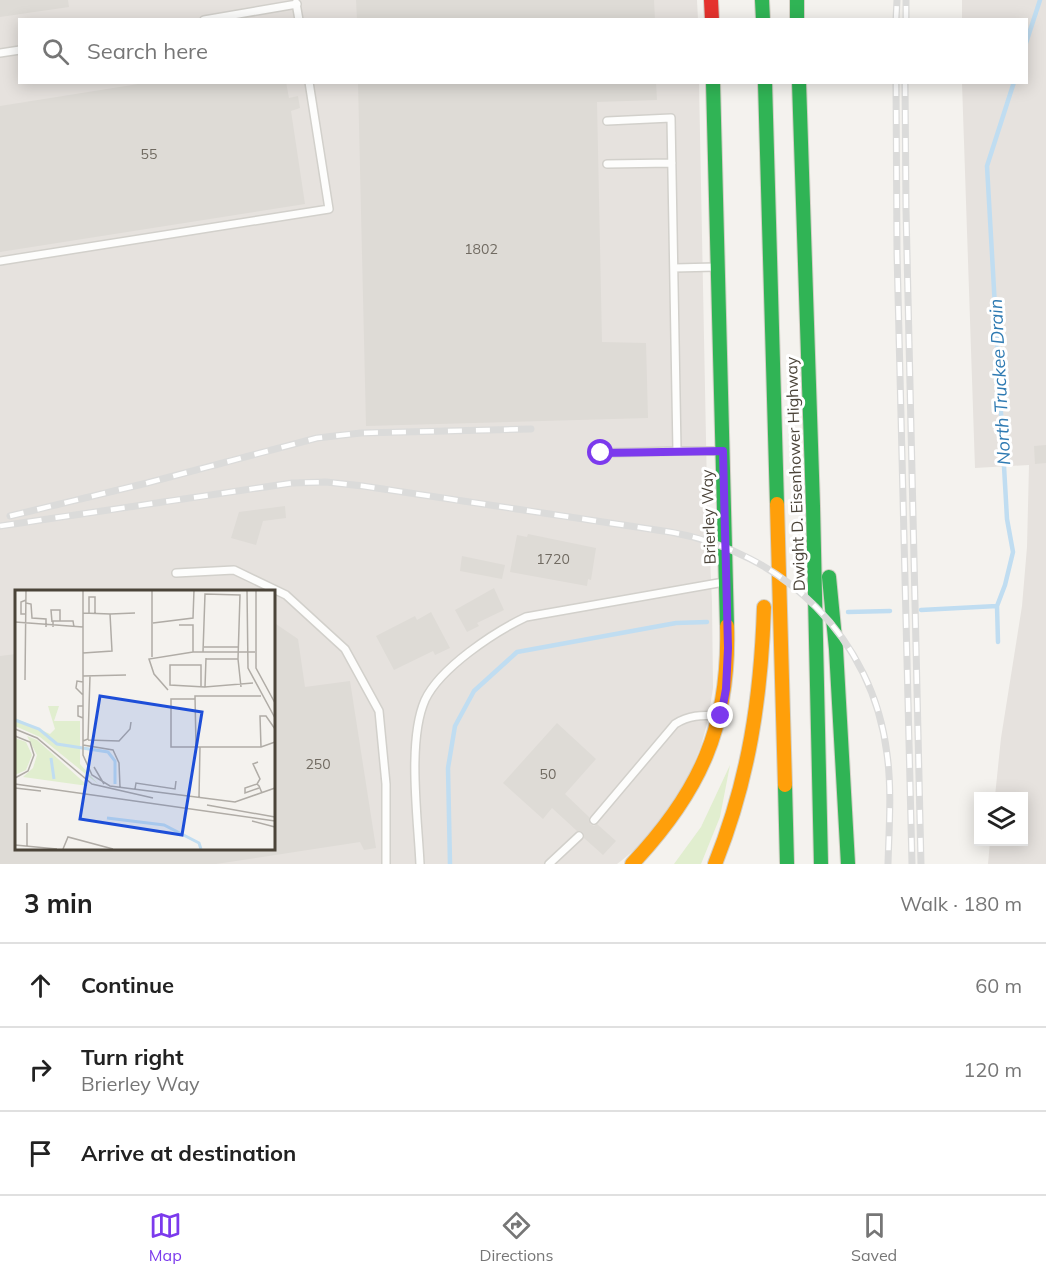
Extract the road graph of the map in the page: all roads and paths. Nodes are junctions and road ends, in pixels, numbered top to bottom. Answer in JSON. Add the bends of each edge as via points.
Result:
{"nodes":[{"id":1,"x":711,"y":0,"type":"edge"},
{"id":2,"x":762,"y":0,"type":"edge"},
{"id":3,"x":797,"y":0,"type":"edge"},
{"id":4,"x":810,"y":0,"type":"edge"},
{"id":5,"x":296,"y":2,"type":"edge"},
{"id":6,"x":214,"y":18,"type":"edge"},
{"id":7,"x":299,"y":18,"type":"edge"},
{"id":8,"x":711,"y":18,"type":"edge"},
{"id":9,"x":763,"y":18,"type":"edge"},
{"id":10,"x":798,"y":18,"type":"edge"},
{"id":11,"x":810,"y":18,"type":"edge"},
{"id":12,"x":18,"y":50,"type":"edge"},
{"id":13,"x":0,"y":53,"type":"edge"},
{"id":14,"x":309,"y":84,"type":"edge"},
{"id":15,"x":713,"y":84,"type":"edge"},
{"id":16,"x":765,"y":84,"type":"edge"},
{"id":17,"x":799,"y":84,"type":"edge"},
{"id":18,"x":811,"y":84,"type":"edge"},
{"id":19,"x":607,"y":121,"type":"dead end"},
{"id":20,"x":800,"y":147,"type":"junction"},
{"id":21,"x":672,"y":163,"type":"junction"},
{"id":22,"x":607,"y":164,"type":"dead end"},
{"id":23,"x":0,"y":261,"type":"edge"},
{"id":24,"x":718,"y":267,"type":"junction"},
{"id":25,"x":674,"y":268,"type":"junction"},
{"id":26,"x":772,"y":295,"type":"junction"},
{"id":27,"x":677,"y":451,"type":"junction"},
{"id":28,"x":723,"y":451,"type":"junction"},
{"id":29,"x":601,"y":453,"type":"dead end"},
{"id":30,"x":813,"y":506,"type":"junction"},
{"id":31,"x":764,"y":544,"type":"dead end"},
{"id":32,"x":176,"y":573,"type":"dead end"},
{"id":33,"x":726,"y":582,"type":"junction"},
{"id":34,"x":764,"y":592,"type":"dead end"},
{"id":35,"x":721,"y":716,"type":"junction"},
{"id":36,"x":594,"y":820,"type":"dead end"},
{"id":37,"x":579,"y":836,"type":"dead end"},
{"id":38,"x":386,"y":864,"type":"edge"},
{"id":39,"x":420,"y":864,"type":"edge"},
{"id":40,"x":549,"y":864,"type":"edge"},
{"id":41,"x":632,"y":864,"type":"edge"},
{"id":42,"x":715,"y":864,"type":"edge"},
{"id":43,"x":787,"y":864,"type":"edge"},
{"id":44,"x":821,"y":864,"type":"edge"},
{"id":45,"x":848,"y":864,"type":"edge"}],
"edges":[{"from":1,"to":8,"type":"main road"},
{"from":2,"to":9,"type":"main road"},
{"from":3,"to":10,"type":"main road"},
{"from":4,"to":11,"type":"main road"},
{"from":5,"to":6,"type":"lane"},
{"from":5,"to":7,"type":"lane"},
{"from":12,"to":13,"type":"lane"},
{"from":14,"to":23,"type":"lane","via":[[329,209]]},
{"from":15,"to":24,"type":"main road","name":"Brierley Way"},
{"from":16,"to":26,"type":"main road","name":"Dwight D. Eisenhower Highway"},
{"from":17,"to":20,"type":"main road","name":"Dwight D. Eisenhower Highway"},
{"from":18,"to":20,"type":"main road"},
{"from":19,"to":21,"type":"lane","via":[[671,118]]},
{"from":20,"to":30,"type":"main road","name":"Dwight D. Eisenhower Highway"},
{"from":21,"to":22,"type":"lane"},
{"from":21,"to":25,"type":"lane"},
{"from":24,"to":25,"type":"lane"},
{"from":24,"to":28,"type":"main road","name":"Brierley Way"},
{"from":25,"to":27,"type":"lane"},
{"from":26,"to":31,"type":"main road","via":[[766,365]]},
{"from":26,"to":43,"type":"main road","name":"Dwight D. Eisenhower Highway"},
{"from":27,"to":28,"type":"lane"},
{"from":27,"to":29,"type":"lane"},
{"from":28,"to":33,"type":"main road","name":"Brierley Way"},
{"from":30,"to":44,"type":"main road","name":"Dwight D. Eisenhower Highway"},
{"from":30,"to":45,"type":"main road","via":[[831,585]]},
{"from":32,"to":38,"type":"lane","via":[[234,570],[286,595],[345,649],[379,711],[386,784]]},
{"from":33,"to":35,"type":"main road","name":"Brierley Way","via":[[728,664]]},
{"from":33,"to":39,"type":"lane","via":[[526,618],[470,651],[445,674],[425,701],[418,730]]},
{"from":34,"to":42,"type":"main road","via":[[762,669],[754,732],[734,812]]},
{"from":35,"to":36,"type":"lane","via":[[696,715],[675,724]]},
{"from":35,"to":41,"type":"main road","name":"Brierley Way","via":[[698,779],[666,829]]},
{"from":37,"to":40,"type":"lane"}]}
